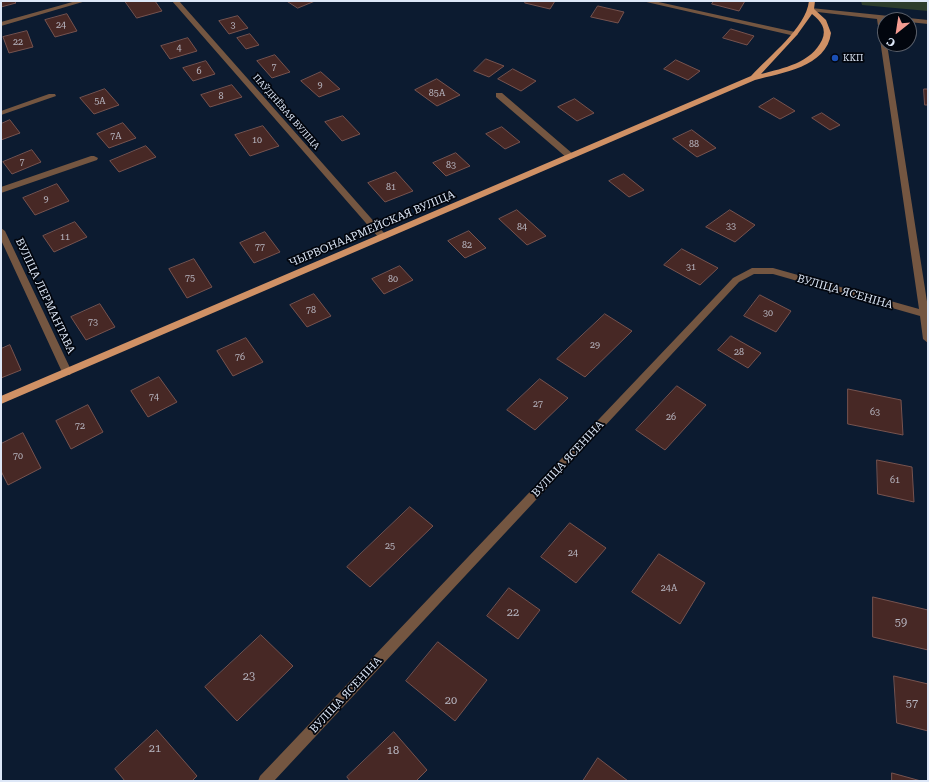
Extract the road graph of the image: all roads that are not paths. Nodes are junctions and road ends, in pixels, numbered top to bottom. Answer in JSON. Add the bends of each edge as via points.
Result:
{"nodes":[{"id":1,"x":83,"y":1,"type":"edge"},
{"id":2,"x":175,"y":1,"type":"edge"},
{"id":3,"x":645,"y":1,"type":"edge"},
{"id":4,"x":812,"y":1,"type":"edge"},
{"id":5,"x":811,"y":10,"type":"junction"},
{"id":6,"x":877,"y":17,"type":"edge"},
{"id":7,"x":917,"y":21,"type":"edge"},
{"id":8,"x":928,"y":22,"type":"edge"},
{"id":9,"x":1,"y":24,"type":"edge"},
{"id":10,"x":795,"y":34,"type":"junction"},
{"id":11,"x":885,"y":52,"type":"edge"},
{"id":12,"x":752,"y":78,"type":"junction"},
{"id":13,"x":499,"y":95,"type":"dead end"},
{"id":14,"x":52,"y":96,"type":"dead end"},
{"id":15,"x":1,"y":113,"type":"edge"},
{"id":16,"x":570,"y":156,"type":"junction"},
{"id":17,"x":94,"y":158,"type":"dead end"},
{"id":18,"x":1,"y":190,"type":"edge"},
{"id":19,"x":1,"y":231,"type":"edge"},
{"id":20,"x":382,"y":236,"type":"junction"},
{"id":21,"x":924,"y":314,"type":"junction"},
{"id":22,"x":928,"y":339,"type":"edge"},
{"id":23,"x":67,"y":372,"type":"junction"},
{"id":24,"x":1,"y":400,"type":"edge"},
{"id":25,"x":265,"y":781,"type":"edge"}],
"edges":[{"from":1,"to":9,"type":"street"},
{"from":2,"to":20,"type":"street","name":"ПАЎДНЁВАЯ ВУЛІЦА"},
{"from":3,"to":10,"type":"street"},
{"from":4,"to":5,"type":"main road","name":"ЧЫРВОНААРМЕЙСКАЯ ВУЛІЦА"},
{"from":5,"to":6,"type":"street"},
{"from":5,"to":10,"type":"main road","name":"ЧЫРВОНААРМЕЙСКАЯ ВУЛІЦА"},
{"from":5,"to":12,"type":"main road","name":"ЧЫРВОНААРМЕЙСКАЯ ВУЛІЦА","via":[[820,16],[826,25],[827,35],[823,47],[804,63]]},
{"from":7,"to":8,"type":"street"},
{"from":10,"to":12,"type":"main road","name":"ЧЫРВОНААРМЕЙСКАЯ ВУЛІЦА"},
{"from":11,"to":21,"type":"street"},
{"from":12,"to":16,"type":"main road","name":"ЧЫРВОНААРМЕЙСКАЯ ВУЛІЦА"},
{"from":13,"to":16,"type":"street"},
{"from":14,"to":15,"type":"street"},
{"from":16,"to":20,"type":"main road","name":"ЧЫРВОНААРМЕЙСКАЯ ВУЛІЦА"},
{"from":17,"to":18,"type":"street"},
{"from":19,"to":23,"type":"street","name":"ВУЛІЦА ЛЕРМАНТАВА"},
{"from":20,"to":23,"type":"main road","name":"ЧЫРВОНААРМЕЙСКАЯ ВУЛІЦА"},
{"from":21,"to":22,"type":"street"},
{"from":21,"to":25,"type":"street","name":"ВУЛІЦА ЯСЕНІНА","via":[[773,271],[752,271],[736,280]]},
{"from":23,"to":24,"type":"main road","name":"ЧЫРВОНААРМЕЙСКАЯ ВУЛІЦА"}]}
